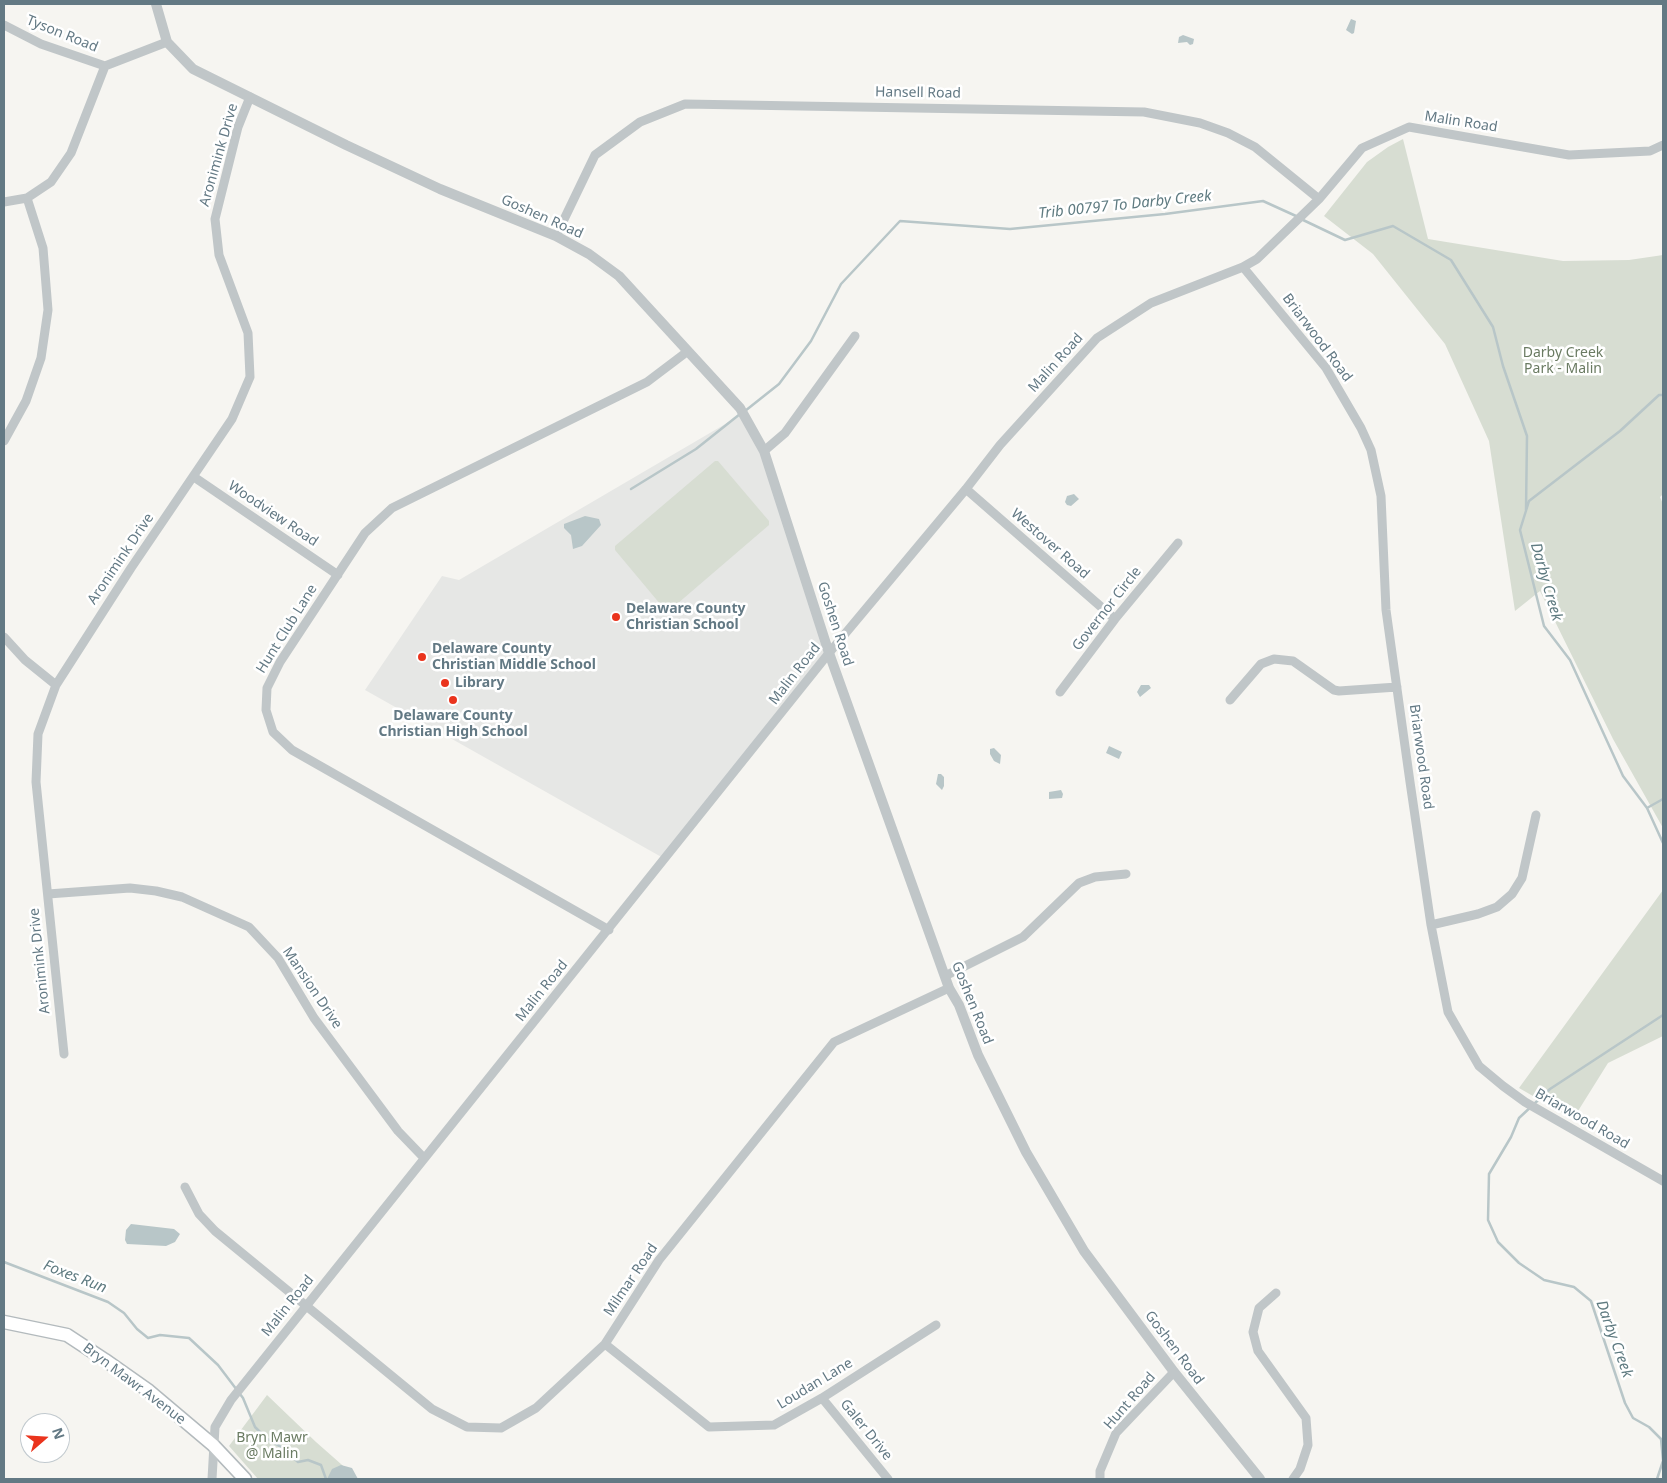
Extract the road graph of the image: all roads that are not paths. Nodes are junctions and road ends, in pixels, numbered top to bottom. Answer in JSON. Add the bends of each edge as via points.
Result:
{"nodes":[{"id":1,"x":156,"y":4,"type":"edge"},
{"id":2,"x":4,"y":25,"type":"edge"},
{"id":3,"x":168,"y":42,"type":"junction"},
{"id":4,"x":105,"y":66,"type":"junction"},
{"id":5,"x":250,"y":97,"type":"junction"},
{"id":6,"x":1663,"y":145,"type":"edge"},
{"id":7,"x":27,"y":198,"type":"junction"},
{"id":8,"x":1319,"y":199,"type":"junction"},
{"id":9,"x":4,"y":202,"type":"edge"},
{"id":10,"x":556,"y":236,"type":"junction"},
{"id":11,"x":1243,"y":267,"type":"junction"},
{"id":12,"x":856,"y":336,"type":"dead end"},
{"id":13,"x":688,"y":351,"type":"junction"},
{"id":14,"x":4,"y":441,"type":"edge"},
{"id":15,"x":764,"y":451,"type":"junction"},
{"id":16,"x":194,"y":477,"type":"junction"},
{"id":17,"x":966,"y":489,"type":"junction"},
{"id":18,"x":1178,"y":543,"type":"dead end"},
{"id":19,"x":338,"y":575,"type":"junction"},
{"id":20,"x":1115,"y":619,"type":"junction"},
{"id":21,"x":4,"y":637,"type":"edge"},
{"id":22,"x":829,"y":653,"type":"junction"},
{"id":23,"x":56,"y":686,"type":"junction"},
{"id":24,"x":1397,"y":687,"type":"junction"},
{"id":25,"x":1060,"y":692,"type":"dead end"},
{"id":26,"x":1230,"y":700,"type":"dead end"},
{"id":27,"x":1536,"y":815,"type":"dead end"},
{"id":28,"x":1126,"y":874,"type":"dead end"},
{"id":29,"x":48,"y":894,"type":"junction"},
{"id":30,"x":1431,"y":925,"type":"junction"},
{"id":31,"x":609,"y":930,"type":"junction"},
{"id":32,"x":945,"y":976,"type":"junction"},
{"id":33,"x":949,"y":988,"type":"junction"},
{"id":34,"x":64,"y":1054,"type":"dead end"},
{"id":35,"x":424,"y":1158,"type":"junction"},
{"id":36,"x":1663,"y":1182,"type":"edge"},
{"id":37,"x":186,"y":1188,"type":"dead end"},
{"id":38,"x":1276,"y":1293,"type":"dead end"},
{"id":39,"x":306,"y":1306,"type":"junction"},
{"id":40,"x":4,"y":1322,"type":"edge"},
{"id":41,"x":936,"y":1325,"type":"dead end"},
{"id":42,"x":605,"y":1344,"type":"junction"},
{"id":43,"x":1174,"y":1372,"type":"junction"},
{"id":44,"x":822,"y":1398,"type":"junction"},
{"id":45,"x":213,"y":1445,"type":"junction"},
{"id":46,"x":212,"y":1479,"type":"edge"},
{"id":47,"x":245,"y":1479,"type":"edge"},
{"id":48,"x":888,"y":1479,"type":"edge"},
{"id":49,"x":1100,"y":1479,"type":"edge"},
{"id":50,"x":1260,"y":1479,"type":"edge"},
{"id":51,"x":1293,"y":1479,"type":"edge"}],
"edges":[{"from":1,"to":3,"type":"street","name":"Goshen Road"},
{"from":2,"to":4,"type":"street","name":"Tyson Road","via":[[41,44]]},
{"from":3,"to":4,"type":"street","name":"Tyson Road"},
{"from":3,"to":5,"type":"street","name":"Goshen Road","via":[[193,69]]},
{"from":4,"to":7,"type":"street","via":[[71,153],[51,182]]},
{"from":5,"to":10,"type":"street","name":"Goshen Road","via":[[440,188]]},
{"from":5,"to":16,"type":"street","name":"Aronimink Drive","via":[[238,127],[215,219],[219,255],[248,333],[250,377],[232,419]]},
{"from":6,"to":8,"type":"street","name":"Malin Road","via":[[1650,151],[1569,155],[1409,127],[1362,148]]},
{"from":7,"to":9,"type":"street"},
{"from":7,"to":14,"type":"street","via":[[43,248],[48,310],[38,367],[26,401]]},
{"from":8,"to":10,"type":"street","name":"Hansell Road","via":[[1254,147],[1228,133],[1200,123],[1144,112],[685,104],[640,122],[595,155]]},
{"from":8,"to":11,"type":"street","name":"Malin Road","via":[[1271,246]]},
{"from":10,"to":13,"type":"street","name":"Goshen Road","via":[[619,276]]},
{"from":11,"to":17,"type":"street","name":"Malin Road","via":[[1151,303],[1097,338],[1000,445]]},
{"from":11,"to":24,"type":"street","name":"Briarwood Road","via":[[1326,368],[1371,450],[1381,496],[1386,610]]},
{"from":12,"to":15,"type":"street","via":[[785,433]]},
{"from":13,"to":15,"type":"street","name":"Goshen Road","via":[[742,411]]},
{"from":13,"to":19,"type":"street","name":"Hunt Club Lane","via":[[647,382],[392,508],[365,532]]},
{"from":15,"to":22,"type":"street","name":"Goshen Road"},
{"from":16,"to":19,"type":"street","name":"Woodview Road"},
{"from":16,"to":23,"type":"street","name":"Aronimink Drive"},
{"from":17,"to":20,"type":"street","name":"Westover Road"},
{"from":17,"to":22,"type":"street","name":"Malin Road"},
{"from":18,"to":20,"type":"street","name":"Governor Circle"},
{"from":19,"to":31,"type":"street","name":"Hunt Club Lane","via":[[267,688],[266,710],[274,732],[292,750]]},
{"from":20,"to":25,"type":"street","name":"Governor Circle"},
{"from":21,"to":23,"type":"street"},
{"from":22,"to":31,"type":"street","name":"Malin Road"},
{"from":22,"to":32,"type":"street","name":"Goshen Road"},
{"from":23,"to":29,"type":"street","name":"Aronimink Drive","via":[[38,734],[36,782]]},
{"from":24,"to":26,"type":"street","via":[[1339,692],[1293,661],[1274,659],[1261,664]]},
{"from":24,"to":30,"type":"street","name":"Briarwood Road"},
{"from":27,"to":30,"type":"street","via":[[1522,878],[1512,894],[1497,907]]},
{"from":28,"to":32,"type":"street","via":[[1094,877],[1079,883],[1023,937]]},
{"from":29,"to":34,"type":"street","name":"Aronimink Drive"},
{"from":29,"to":35,"type":"street","name":"Mansion Drive","via":[[130,888],[156,891],[182,897],[249,927],[278,958],[314,1018],[398,1131]]},
{"from":30,"to":36,"type":"street","name":"Briarwood Road","via":[[1448,1012],[1479,1066],[1525,1102]]},
{"from":31,"to":35,"type":"street","name":"Malin Road"},
{"from":32,"to":33,"type":"street","name":"Goshen Road"},
{"from":33,"to":42,"type":"street","name":"Milmar Road","via":[[834,1042],[659,1260]]},
{"from":33,"to":43,"type":"street","name":"Goshen Road","via":[[1026,1152],[1072,1233]]},
{"from":35,"to":39,"type":"street","name":"Malin Road"},
{"from":37,"to":39,"type":"street","name":"Milmar Road","via":[[199,1214],[215,1230]]},
{"from":38,"to":51,"type":"street","via":[[1259,1308],[1253,1332],[1258,1351],[1306,1418],[1308,1445]]},
{"from":39,"to":42,"type":"street","name":"Milmar Road","via":[[432,1409],[467,1427],[506,1426],[536,1408]]},
{"from":39,"to":45,"type":"street","name":"Malin Road","via":[[234,1396],[215,1427]]},
{"from":40,"to":45,"type":"main road","name":"Bryn Mawr Avenue","via":[[67,1335],[149,1392]]},
{"from":41,"to":44,"type":"street","name":"Loudan Lane"},
{"from":42,"to":44,"type":"street","name":"Loudan Lane","via":[[710,1427],[774,1425]]},
{"from":43,"to":49,"type":"street","name":"Hunt Road","via":[[1116,1433],[1100,1471]]},
{"from":43,"to":50,"type":"street","name":"Goshen Road"},
{"from":44,"to":48,"type":"street","name":"Galer Drive"},
{"from":45,"to":46,"type":"street","name":"Malin Road"},
{"from":45,"to":47,"type":"main road","name":"Bryn Mawr Avenue"}]}
